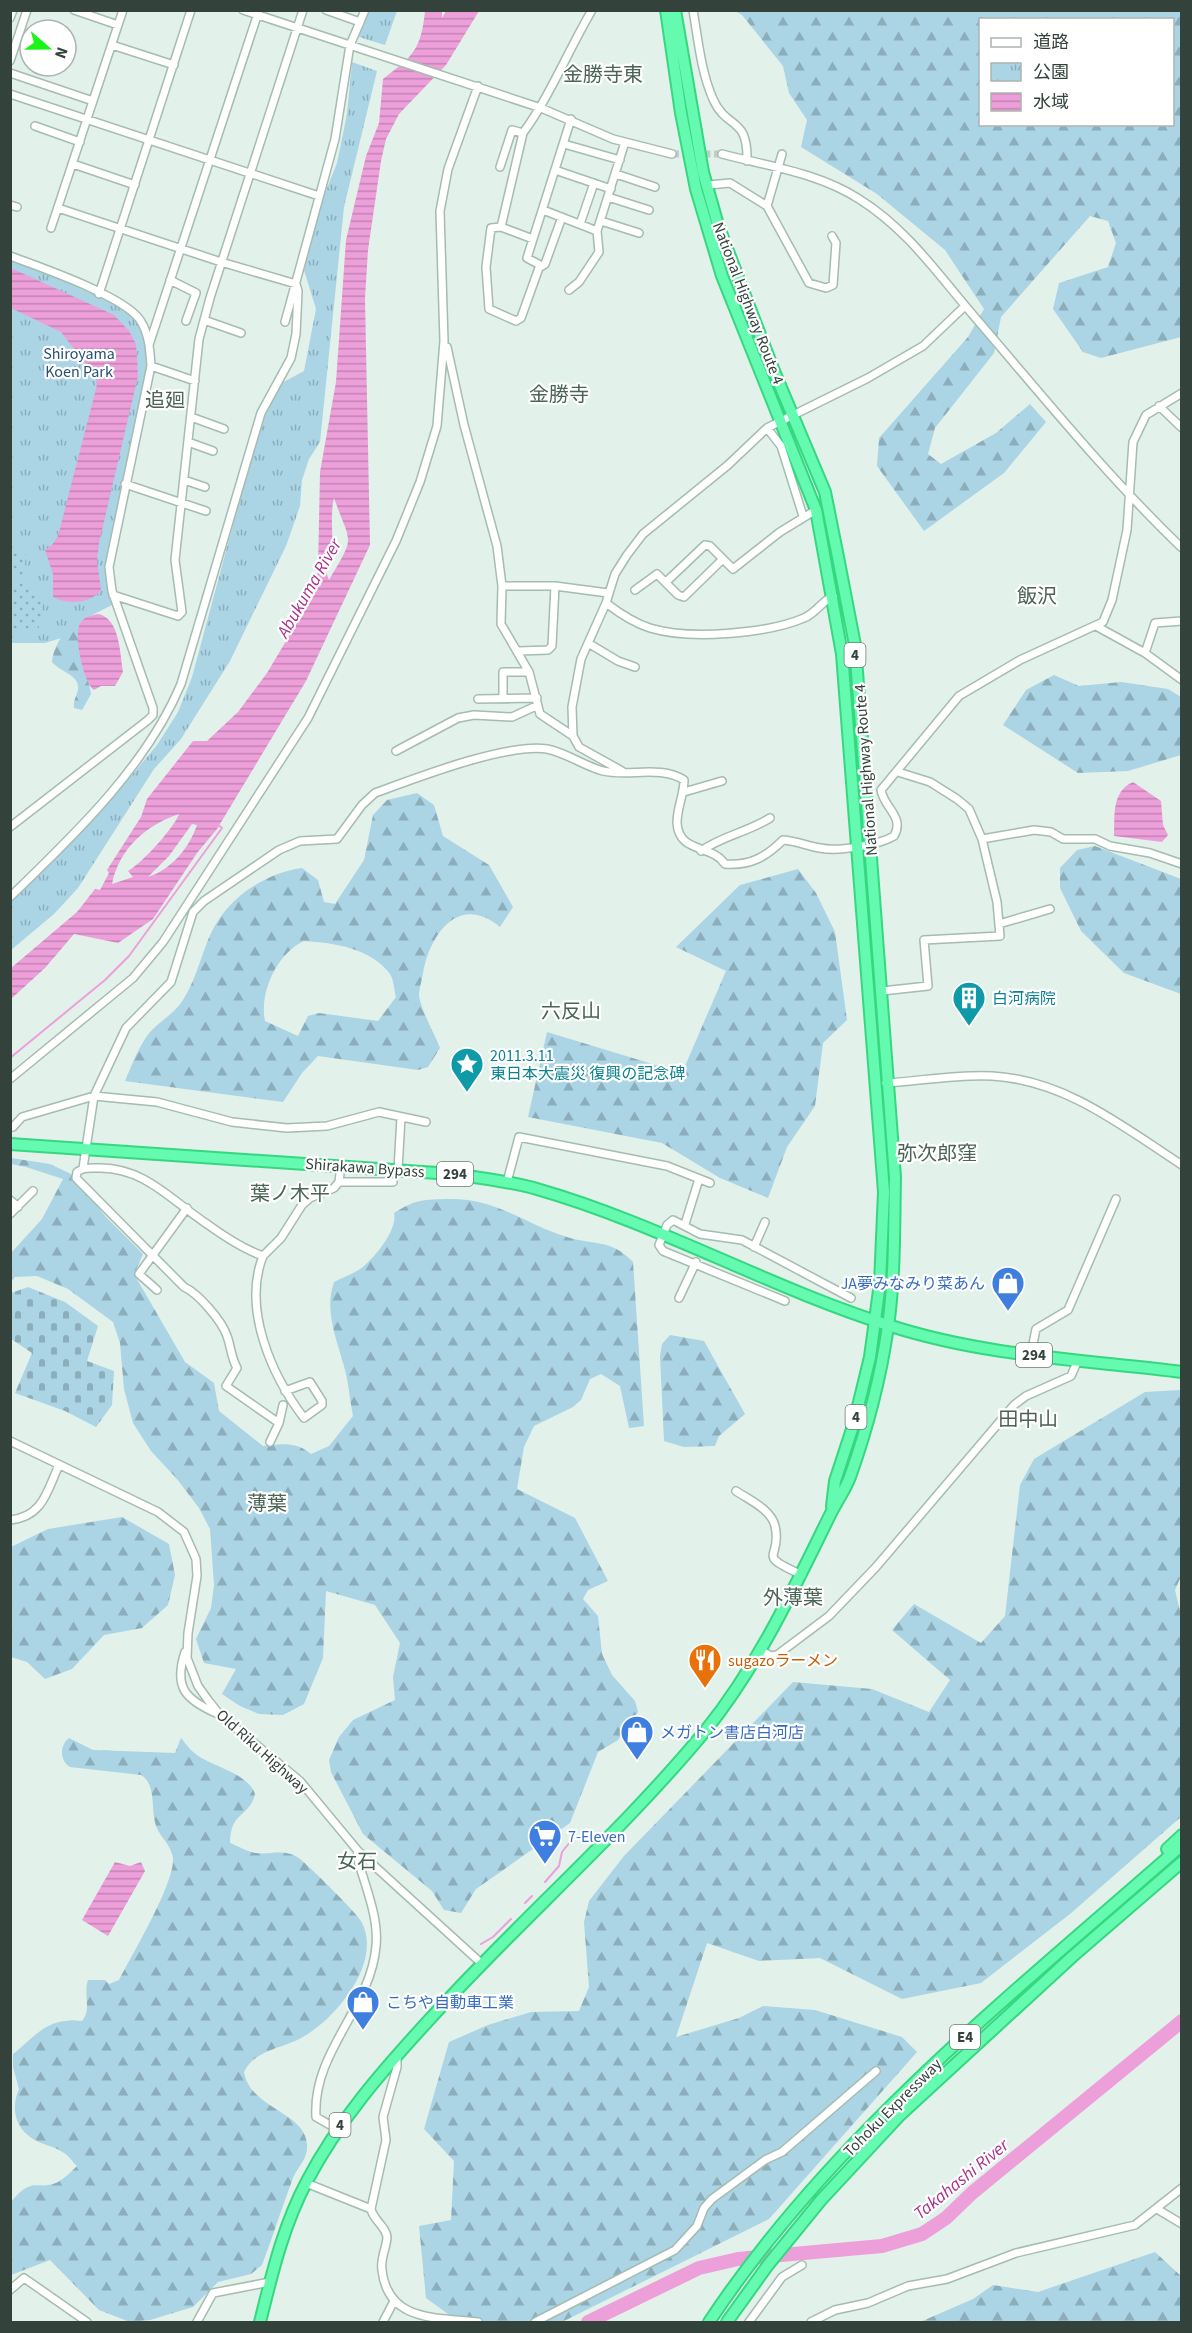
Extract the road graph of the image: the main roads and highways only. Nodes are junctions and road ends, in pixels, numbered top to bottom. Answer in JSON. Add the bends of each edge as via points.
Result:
{"nodes":[{"id":1,"x":666,"y":10,"type":"edge"},
{"id":2,"x":675,"y":10,"type":"edge"},
{"id":3,"x":10,"y":1144,"type":"edge"},
{"id":4,"x":874,"y":1320,"type":"junction"},
{"id":5,"x":888,"y":1326,"type":"junction"},
{"id":6,"x":1182,"y":1372,"type":"edge"},
{"id":7,"x":831,"y":1512,"type":"junction"},
{"id":8,"x":1182,"y":1835,"type":"edge"},
{"id":9,"x":1182,"y":1845,"type":"edge"},
{"id":10,"x":1182,"y":1862,"type":"edge"},
{"id":11,"x":1065,"y":1948,"type":"junction"},
{"id":12,"x":260,"y":2322,"type":"edge"},
{"id":13,"x":709,"y":2322,"type":"edge"},
{"id":14,"x":727,"y":2322,"type":"edge"}],
"edges":[{"from":1,"to":4,"type":"highway","name":"National Highway Route 4","number":"4","via":[[696,189],[722,276],[816,510],[845,677],[884,1192],[880,1283]]},
{"from":2,"to":5,"type":"highway","name":"National Highway Route 4","number":"4","via":[[701,160],[718,225],[825,492],[855,645],[895,1177]]},
{"from":3,"to":4,"type":"highway","name":"Shirakawa Bypass","number":"294","via":[[341,1165],[507,1182],[567,1198]]},
{"from":4,"to":5,"type":"highway","number":"294"},
{"from":4,"to":7,"type":"highway","name":"National Highway Route 4","number":"4","via":[[870,1357],[855,1423],[835,1481]]},
{"from":5,"to":6,"type":"highway","number":"294","via":[[968,1346]]},
{"from":5,"to":7,"type":"highway","name":"National Highway Route 4","number":"4","via":[[849,1481]]},
{"from":7,"to":12,"type":"highway","name":"National Highway Route 4","number":"4","via":[[802,1575],[719,1713],[680,1759],[376,2076],[337,2129],[306,2183],[282,2238]]},
{"from":8,"to":11,"type":"highway"},
{"from":9,"to":11,"type":"highway","name":"Tohoku Expressway","number":"E4"},
{"from":10,"to":14,"type":"highway","name":"Tohoku Expressway","number":"E4","via":[[900,2115],[784,2244]]},
{"from":11,"to":13,"type":"highway","name":"Tohoku Expressway","number":"E4","via":[[890,2107],[825,2175],[765,2245]]}]}
